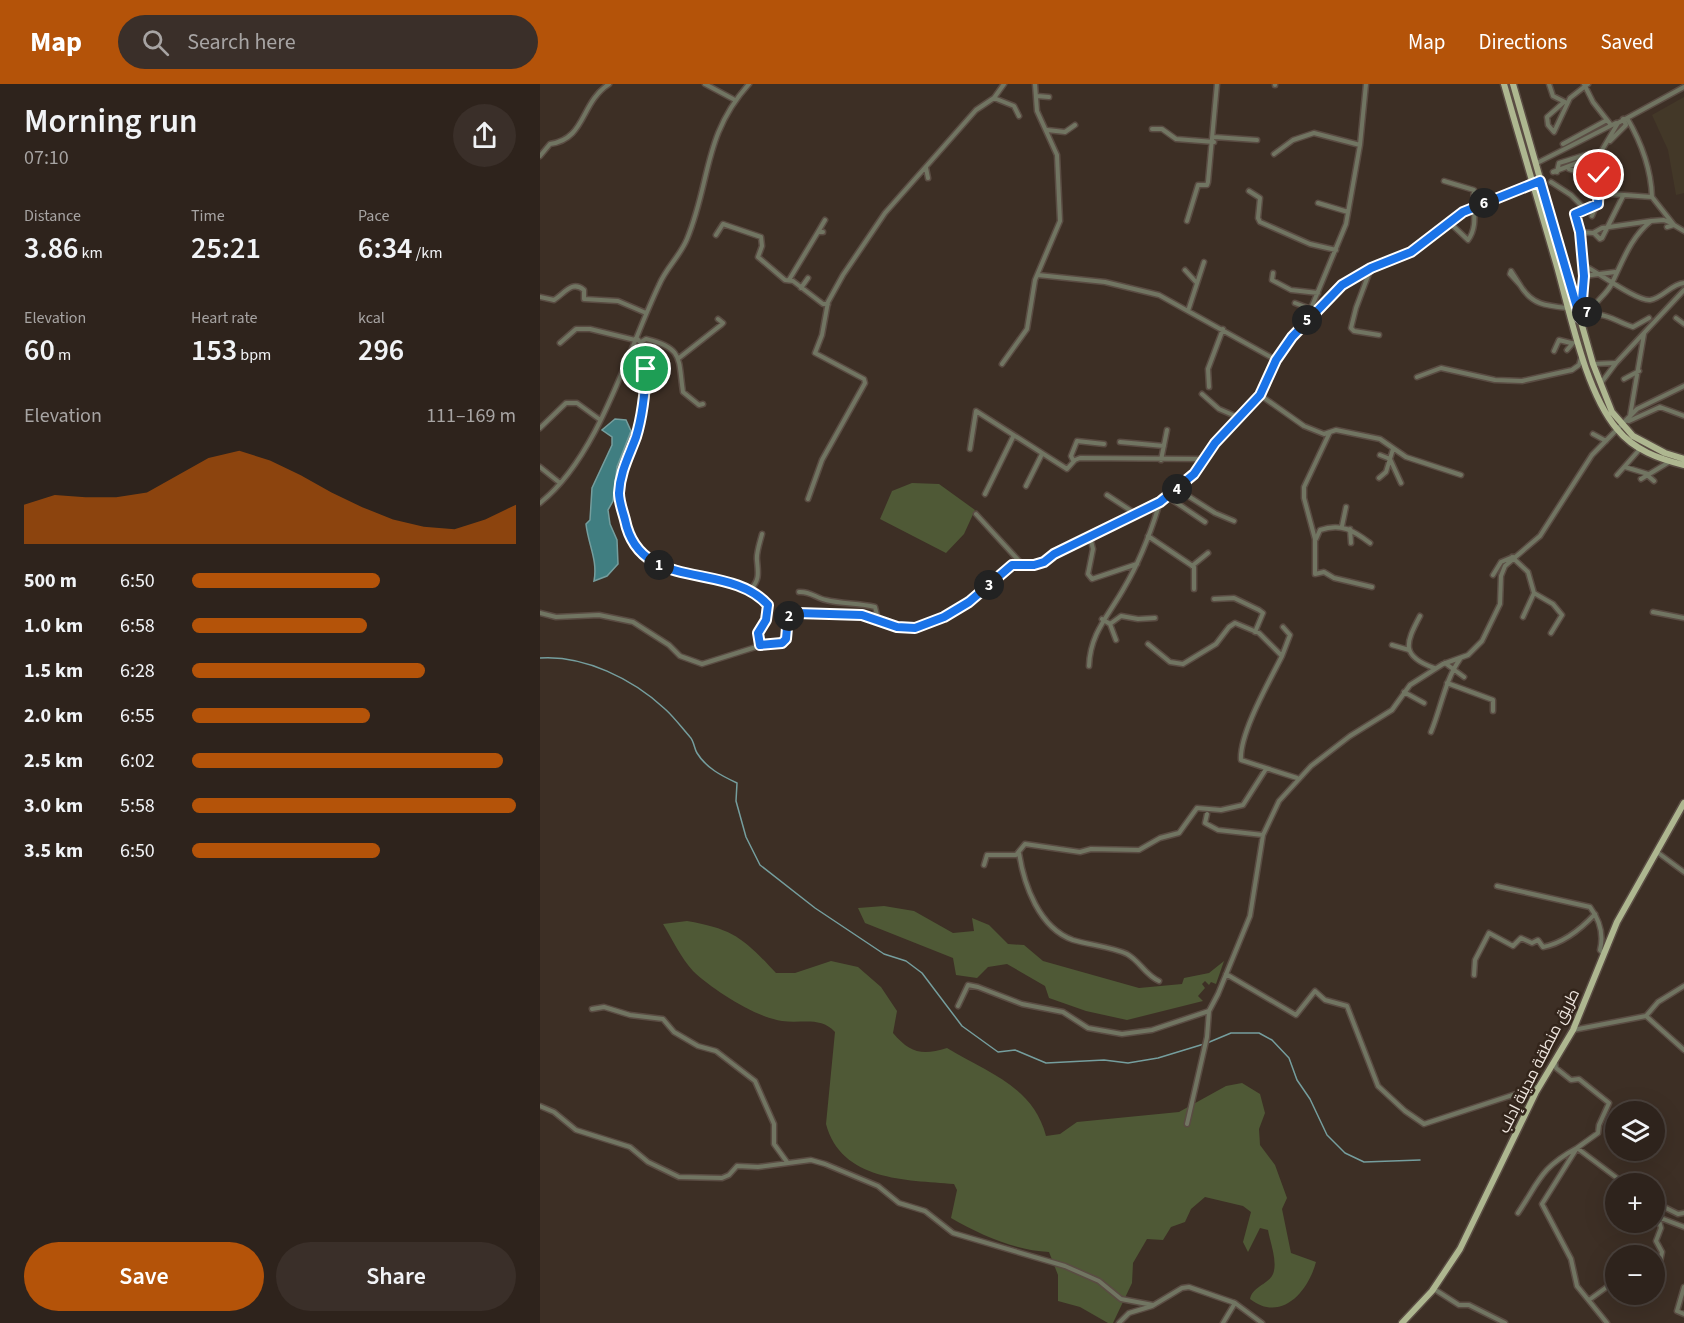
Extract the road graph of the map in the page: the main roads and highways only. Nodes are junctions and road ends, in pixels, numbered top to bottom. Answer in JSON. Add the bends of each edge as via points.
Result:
{"nodes":[{"id":1,"x":1504,"y":84,"type":"edge"},
{"id":2,"x":1513,"y":84,"type":"edge"},
{"id":3,"x":1537,"y":182,"type":"junction"},
{"id":4,"x":1624,"y":423,"type":"junction"},
{"id":5,"x":1684,"y":459,"type":"edge"},
{"id":6,"x":1684,"y":465,"type":"edge"},
{"id":7,"x":1684,"y":803,"type":"edge"},
{"id":8,"x":1402,"y":1323,"type":"edge"}],
"edges":[{"from":1,"to":3,"type":"main road"},
{"from":2,"to":3,"type":"main road"},
{"from":3,"to":4,"type":"main road","via":[[1600,386],[1612,412]]},
{"from":3,"to":4,"type":"main road","via":[[1569,308],[1603,409]]},
{"from":4,"to":5,"type":"main road","via":[[1643,443]]},
{"from":4,"to":6,"type":"main road","via":[[1640,448]]},
{"from":7,"to":8,"type":"main road","name":"طريق منطقة مدينة إدلب","via":[[1617,922],[1573,1030],[1540,1085],[1461,1249],[1433,1289]]}]}
